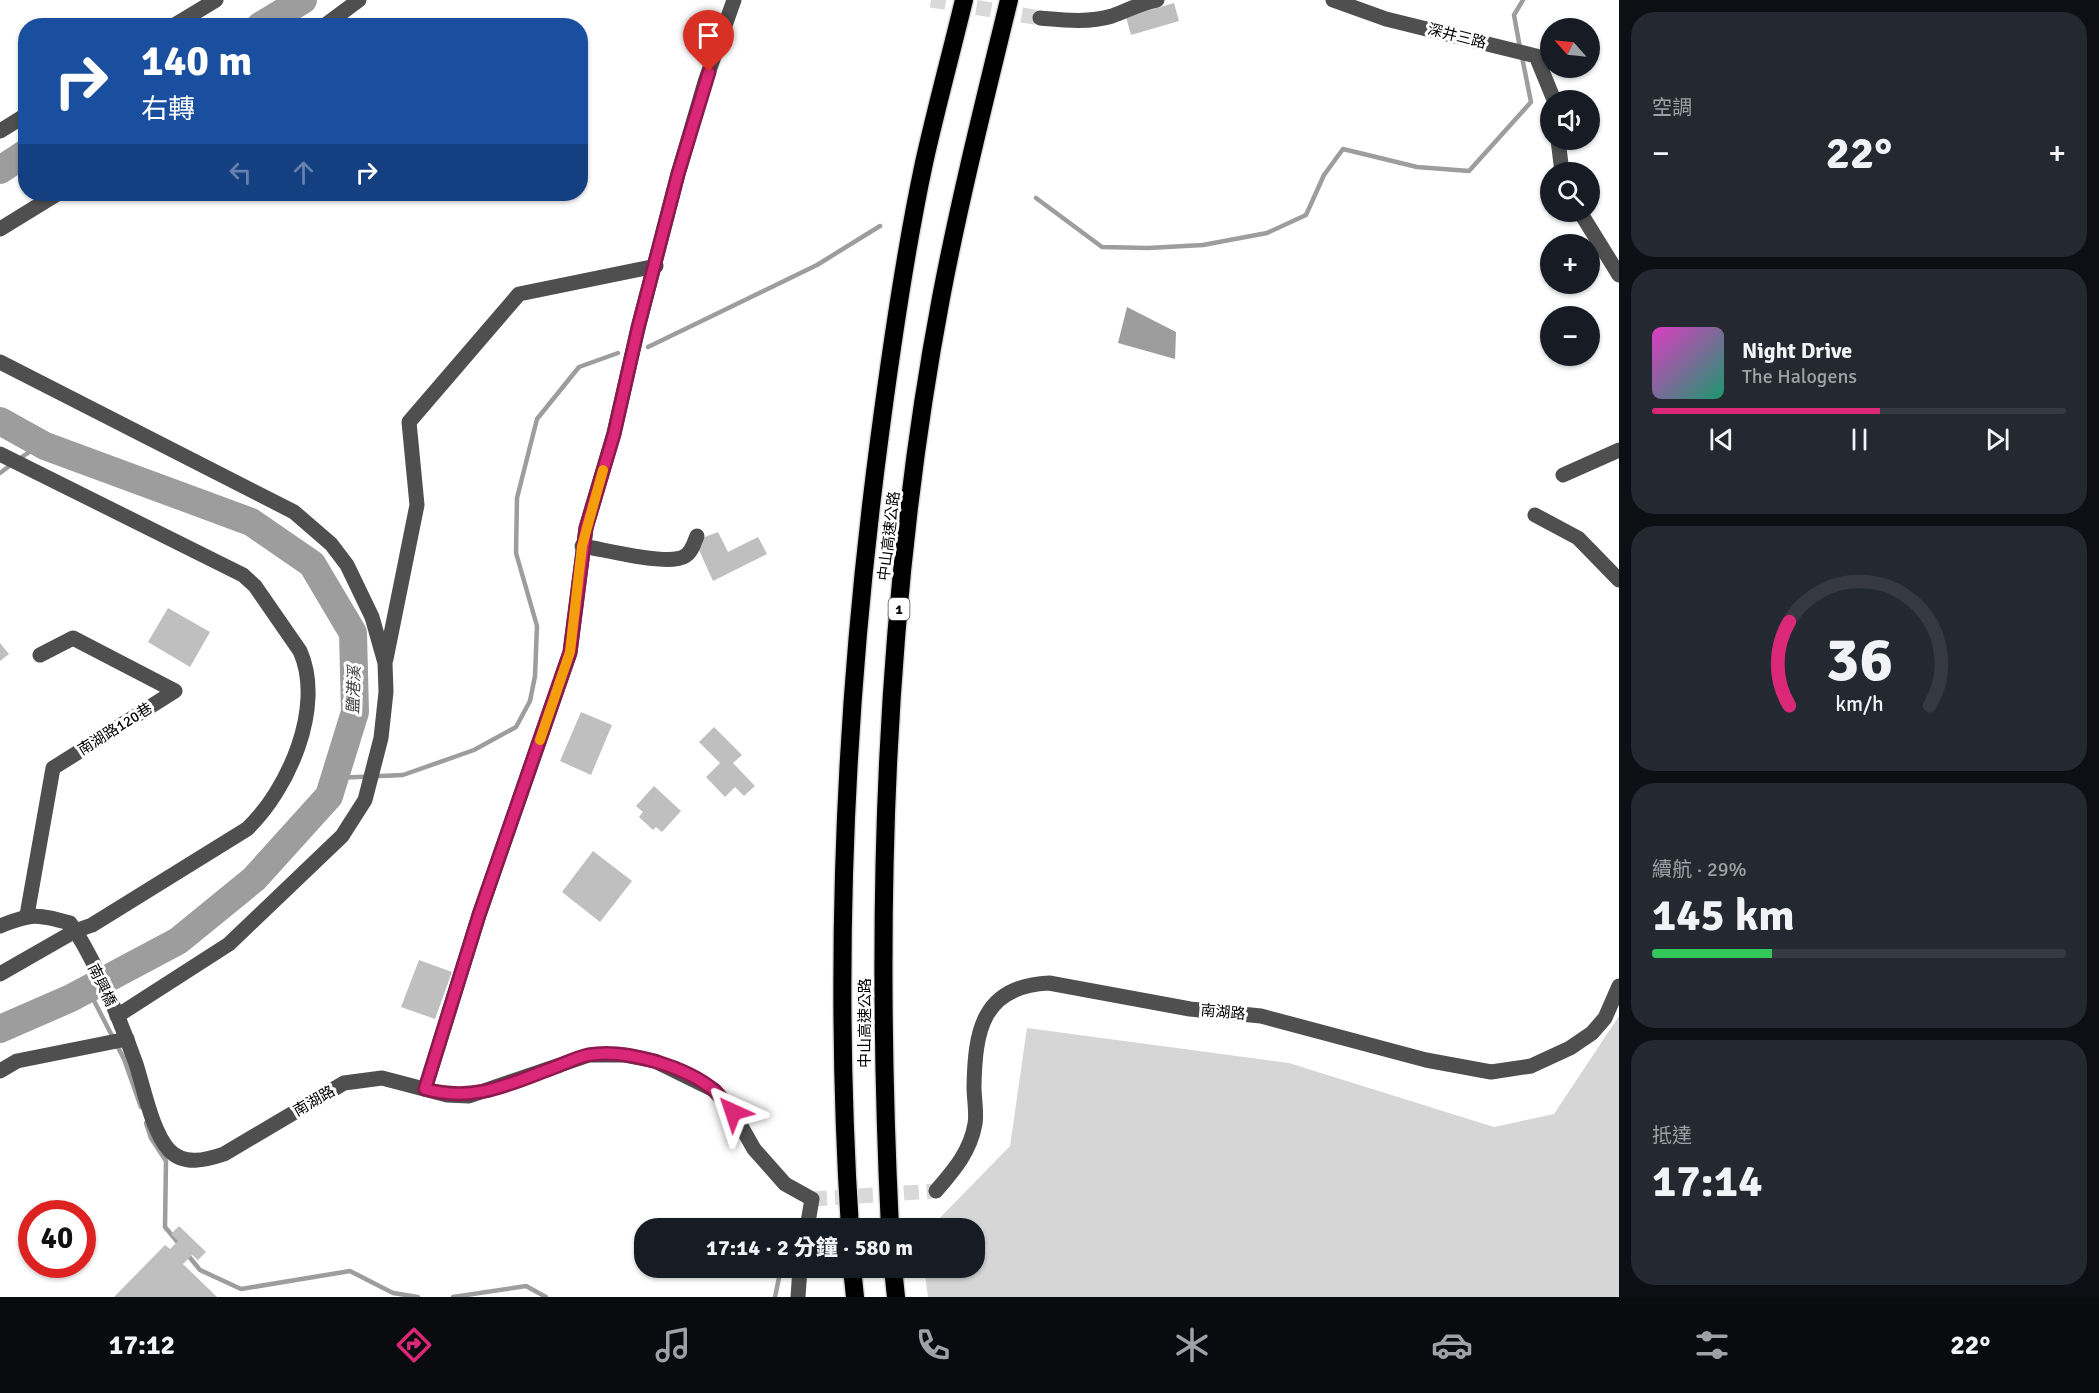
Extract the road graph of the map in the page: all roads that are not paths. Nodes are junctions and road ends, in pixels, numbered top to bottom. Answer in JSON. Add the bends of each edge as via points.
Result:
{"nodes":[{"id":1,"x":216,"y":0,"type":"edge"},
{"id":2,"x":359,"y":0,"type":"edge"},
{"id":3,"x":734,"y":0,"type":"edge"},
{"id":4,"x":964,"y":0,"type":"edge"},
{"id":5,"x":1009,"y":0,"type":"edge"},
{"id":6,"x":1157,"y":0,"type":"edge"},
{"id":7,"x":1333,"y":0,"type":"edge"},
{"id":8,"x":186,"y":18,"type":"edge"},
{"id":9,"x":335,"y":18,"type":"edge"},
{"id":10,"x":1040,"y":18,"type":"tunnel mouth"},
{"id":11,"x":1550,"y":90,"type":"edge"},
{"id":12,"x":18,"y":120,"type":"edge"},
{"id":13,"x":0,"y":131,"type":"edge"},
{"id":14,"x":46,"y":201,"type":"edge"},
{"id":15,"x":1586,"y":222,"type":"edge"},
{"id":16,"x":0,"y":229,"type":"edge"},
{"id":17,"x":656,"y":266,"type":"junction"},
{"id":18,"x":1619,"y":274,"type":"edge"},
{"id":19,"x":0,"y":362,"type":"edge"},
{"id":20,"x":1619,"y":450,"type":"edge"},
{"id":21,"x":0,"y":454,"type":"edge"},
{"id":22,"x":1563,"y":476,"type":"dead end"},
{"id":23,"x":1535,"y":515,"type":"dead end"},
{"id":24,"x":697,"y":536,"type":"dead end"},
{"id":25,"x":582,"y":546,"type":"junction"},
{"id":26,"x":1619,"y":580,"type":"edge"},
{"id":27,"x":40,"y":655,"type":"dead end"},
{"id":28,"x":385,"y":663,"type":"junction"},
{"id":29,"x":27,"y":915,"type":"junction"},
{"id":30,"x":0,"y":926,"type":"edge"},
{"id":31,"x":75,"y":931,"type":"junction"},
{"id":32,"x":0,"y":974,"type":"edge"},
{"id":33,"x":1619,"y":986,"type":"edge"},
{"id":34,"x":117,"y":1016,"type":"junction"},
{"id":35,"x":127,"y":1039,"type":"junction"},
{"id":36,"x":0,"y":1071,"type":"edge"},
{"id":37,"x":425,"y":1089,"type":"junction"},
{"id":38,"x":936,"y":1191,"type":"dead end"},
{"id":39,"x":809,"y":1218,"type":"edge"},
{"id":40,"x":849,"y":1218,"type":"edge"},
{"id":41,"x":890,"y":1218,"type":"edge"},
{"id":42,"x":799,"y":1278,"type":"edge"},
{"id":43,"x":853,"y":1278,"type":"edge"},
{"id":44,"x":894,"y":1278,"type":"edge"},
{"id":45,"x":798,"y":1297,"type":"edge"},
{"id":46,"x":855,"y":1297,"type":"edge"},
{"id":47,"x":896,"y":1297,"type":"edge"}],
"edges":[{"from":1,"to":8,"type":"street"},
{"from":2,"to":9,"type":"street"},
{"from":3,"to":17,"type":"street","via":[[687,143]]},
{"from":4,"to":40,"type":"highway","name":"中山高速公路","via":[[924,163],[902,282],[863,562],[843,862]]},
{"from":5,"to":41,"type":"highway","name":"中山高速公路","number":"1","via":[[963,188],[941,300],[900,596],[883,865],[884,1096]]},
{"from":6,"to":10,"type":"street","via":[[1110,16],[1069,21]]},
{"from":7,"to":11,"type":"street","name":"深井三路","via":[[1386,19],[1536,56]]},
{"from":12,"to":13,"type":"street"},
{"from":14,"to":16,"type":"street"},
{"from":15,"to":18,"type":"street"},
{"from":17,"to":25,"type":"street"},
{"from":17,"to":28,"type":"street","via":[[519,294],[410,422],[417,505]]},
{"from":19,"to":28,"type":"street","via":[[311,524],[347,565],[372,617]]},
{"from":20,"to":22,"type":"street"},
{"from":21,"to":31,"type":"street","via":[[243,574],[305,663],[307,699],[298,752],[262,814],[247,829],[102,920]]},
{"from":23,"to":26,"type":"street","via":[[1578,538]]},
{"from":24,"to":25,"type":"street","via":[[684,557],[663,560]]},
{"from":25,"to":37,"type":"street","via":[[570,652],[479,915]]},
{"from":27,"to":29,"type":"street","name":"南湖路120巷","via":[[73,638],[175,691],[53,768]]},
{"from":28,"to":34,"type":"street","via":[[381,738],[365,800],[342,836],[230,944]]},
{"from":29,"to":30,"type":"street"},
{"from":29,"to":31,"type":"street","via":[[70,923]]},
{"from":31,"to":32,"type":"street"},
{"from":31,"to":34,"type":"street","name":"南興橋"},
{"from":33,"to":38,"type":"street","name":"南湖路","via":[[1605,1018],[1592,1034],[1570,1048],[1512,1071],[1471,1070],[1261,1016],[1190,1009],[1049,983],[1030,984],[1003,996],[986,1013],[978,1032],[975,1124],[964,1158]]},
{"from":34,"to":35,"type":"street","name":"南興橋"},
{"from":35,"to":36,"type":"street","via":[[17,1061]]},
{"from":35,"to":37,"type":"street","name":"南湖路","via":[[158,1134],[170,1151],[187,1160],[205,1161],[224,1154],[344,1083],[382,1078]]},
{"from":37,"to":39,"type":"street","name":"南湖路","via":[[469,1096],[589,1055],[624,1055],[655,1061],[714,1090],[733,1112],[754,1149],[784,1184],[812,1199]]},
{"from":42,"to":45,"type":"street"},
{"from":43,"to":46,"type":"highway"},
{"from":44,"to":47,"type":"highway"}]}
